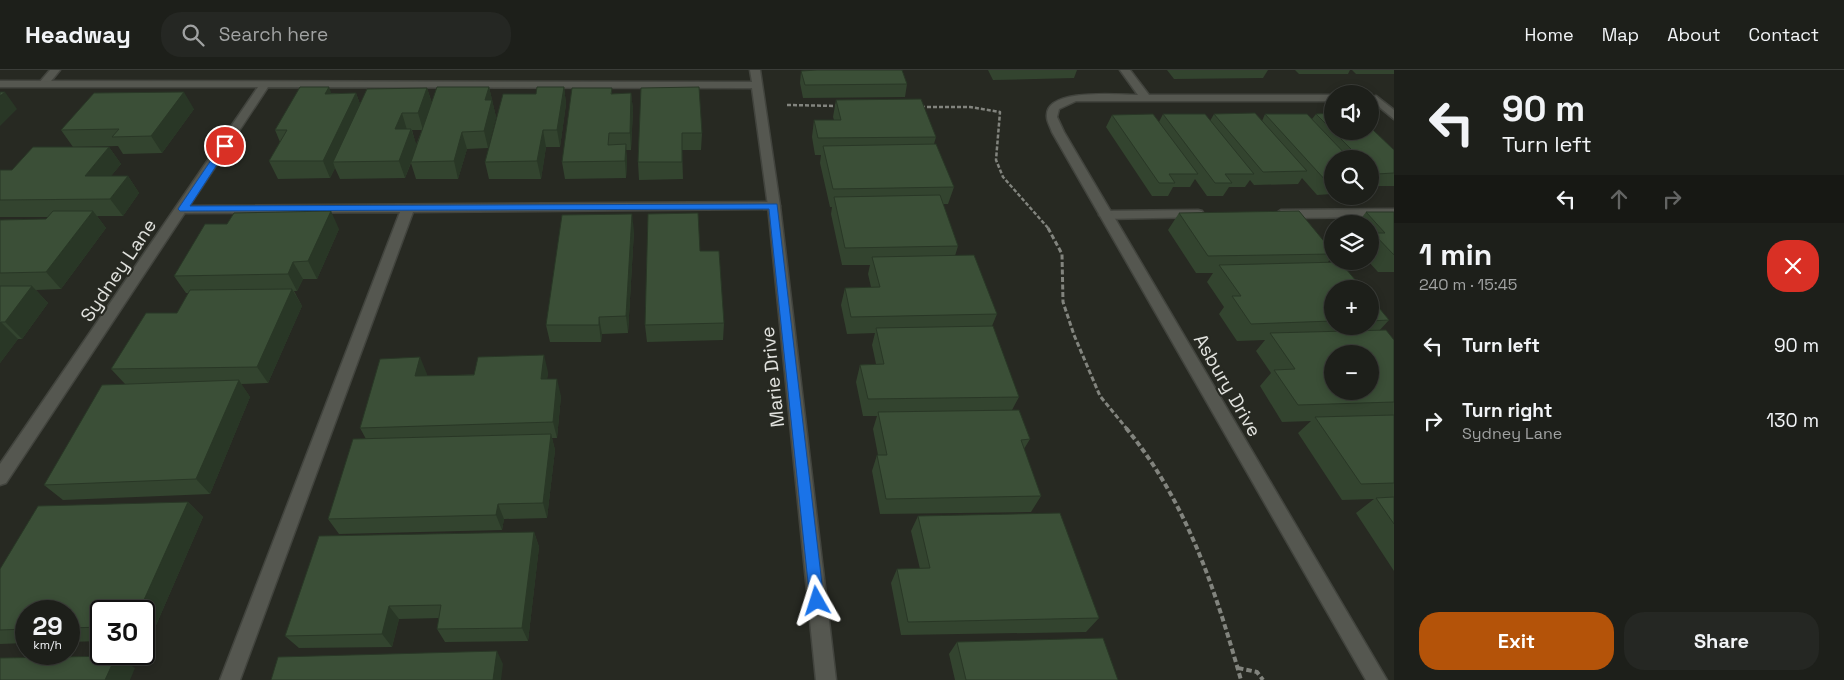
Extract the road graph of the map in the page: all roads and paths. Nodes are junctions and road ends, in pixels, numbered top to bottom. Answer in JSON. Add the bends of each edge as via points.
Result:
{"nodes":[{"id":1,"x":55,"y":70,"type":"edge"},
{"id":2,"x":1125,"y":70,"type":"edge"},
{"id":3,"x":756,"y":77,"type":"edge"},
{"id":4,"x":266,"y":83,"type":"junction"},
{"id":5,"x":0,"y":84,"type":"edge"},
{"id":6,"x":42,"y":84,"type":"junction"},
{"id":7,"x":1145,"y":97,"type":"junction"},
{"id":8,"x":1324,"y":98,"type":"edge"},
{"id":9,"x":1379,"y":99,"type":"edge"},
{"id":10,"x":1394,"y":99,"type":"edge"},
{"id":11,"x":1379,"y":104,"type":"edge"},
{"id":12,"x":786,"y":105,"type":"dead end"},
{"id":13,"x":845,"y":106,"type":"edge"},
{"id":14,"x":912,"y":106,"type":"edge"},
{"id":15,"x":1394,"y":116,"type":"edge"},
{"id":16,"x":774,"y":206,"type":"junction"},
{"id":17,"x":408,"y":208,"type":"junction"},
{"id":18,"x":183,"y":209,"type":"junction"},
{"id":19,"x":1105,"y":214,"type":"junction"},
{"id":20,"x":1208,"y":214,"type":"edge"},
{"id":21,"x":1267,"y":214,"type":"edge"},
{"id":22,"x":1394,"y":214,"type":"edge"},
{"id":23,"x":0,"y":478,"type":"edge"},
{"id":24,"x":1237,"y":668,"type":"junction"},
{"id":25,"x":230,"y":680,"type":"edge"},
{"id":26,"x":826,"y":680,"type":"edge"},
{"id":27,"x":1241,"y":680,"type":"edge"},
{"id":28,"x":1263,"y":680,"type":"edge"},
{"id":29,"x":1377,"y":680,"type":"edge"}],
"edges":[{"from":1,"to":6,"type":"street"},
{"from":2,"to":7,"type":"street"},
{"from":3,"to":4,"type":"street"},
{"from":3,"to":16,"type":"street","name":"Marie Drive"},
{"from":4,"to":6,"type":"street"},
{"from":4,"to":18,"type":"street","name":"Sydney Lane"},
{"from":5,"to":6,"type":"street"},
{"from":7,"to":8,"type":"street"},
{"from":7,"to":19,"type":"street","name":"Asbury Drive","via":[[1075,98],[1054,108],[1052,117],[1058,132]]},
{"from":9,"to":10,"type":"street"},
{"from":11,"to":15,"type":"street"},
{"from":12,"to":13,"type":"path"},
{"from":14,"to":24,"type":"path","via":[[970,107],[1000,112],[996,160],[1003,177],[1052,233],[1062,254],[1063,302],[1074,335],[1100,396],[1150,457],[1180,507],[1217,598]]},
{"from":16,"to":17,"type":"street"},
{"from":16,"to":26,"type":"street","name":"Marie Drive"},
{"from":17,"to":18,"type":"street"},
{"from":17,"to":25,"type":"street"},
{"from":18,"to":23,"type":"street","name":"Sydney Lane"},
{"from":19,"to":20,"type":"street"},
{"from":19,"to":29,"type":"street","name":"Asbury Drive"},
{"from":21,"to":22,"type":"street"},
{"from":24,"to":27,"type":"path"},
{"from":24,"to":28,"type":"path","via":[[1258,672]]}]}
